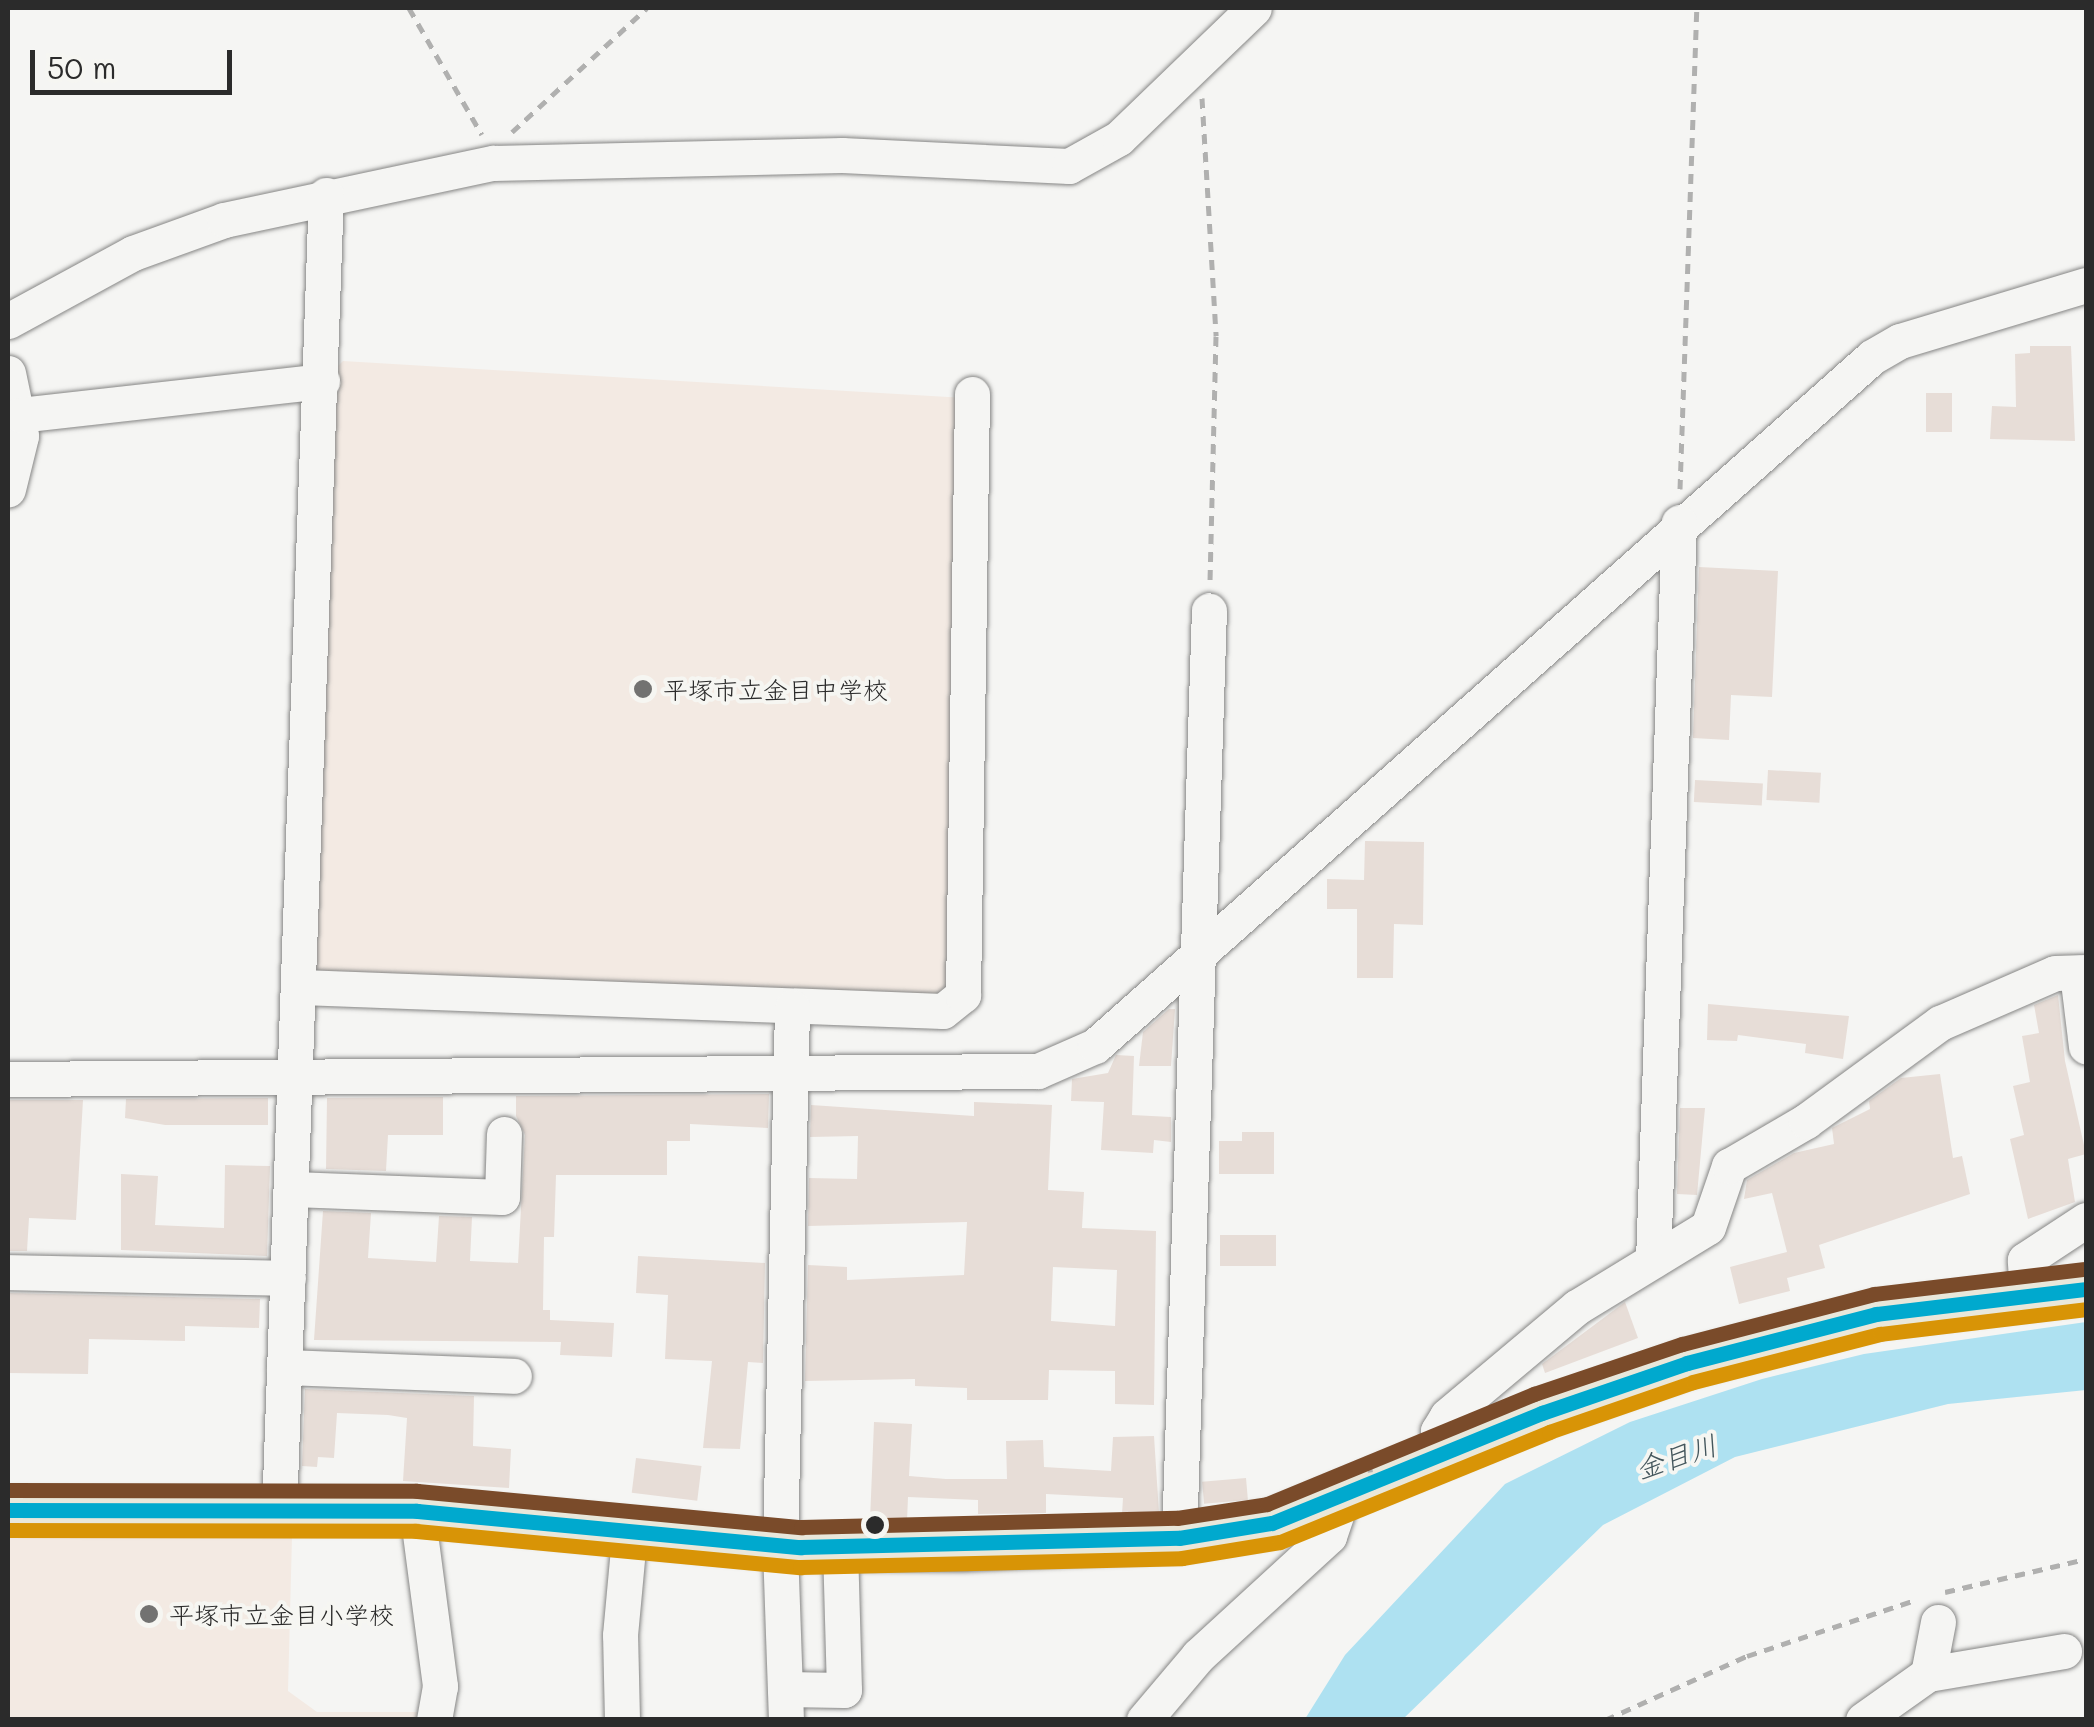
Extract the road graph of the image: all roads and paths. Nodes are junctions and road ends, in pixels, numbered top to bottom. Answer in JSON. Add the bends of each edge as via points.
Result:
{"nodes":[{"id":1,"x":408,"y":8,"type":"edge"},
{"id":2,"x":648,"y":8,"type":"edge"},
{"id":3,"x":1254,"y":8,"type":"edge"},
{"id":4,"x":1697,"y":8,"type":"edge"},
{"id":5,"x":1190,"y":68,"type":"junction"},
{"id":6,"x":506,"y":138,"type":"dead end"},
{"id":7,"x":492,"y":151,"type":"dead end"},
{"id":8,"x":326,"y":195,"type":"junction"},
{"id":9,"x":2086,"y":285,"type":"edge"},
{"id":10,"x":8,"y":321,"type":"edge"},
{"id":11,"x":8,"y":373,"type":"edge"},
{"id":12,"x":322,"y":381,"type":"junction"},
{"id":13,"x":972,"y":394,"type":"dead end"},
{"id":14,"x":20,"y":415,"type":"junction"},
{"id":15,"x":8,"y":489,"type":"edge"},
{"id":16,"x":1678,"y":522,"type":"junction"},
{"id":17,"x":1209,"y":610,"type":"joint"},
{"id":18,"x":1200,"y":952,"type":"junction"},
{"id":19,"x":2082,"y":972,"type":"edge"},
{"id":20,"x":301,"y":988,"type":"junction"},
{"id":21,"x":792,"y":1007,"type":"junction"},
{"id":22,"x":2086,"y":1046,"type":"edge"},
{"id":23,"x":788,"y":1072,"type":"junction"},
{"id":24,"x":297,"y":1077,"type":"junction"},
{"id":25,"x":8,"y":1078,"type":"edge"},
{"id":26,"x":504,"y":1134,"type":"dead end"},
{"id":27,"x":293,"y":1188,"type":"junction"},
{"id":28,"x":2086,"y":1220,"type":"edge"},
{"id":29,"x":1653,"y":1260,"type":"junction"},
{"id":30,"x":8,"y":1272,"type":"edge"},
{"id":31,"x":288,"y":1278,"type":"junction"},
{"id":32,"x":2086,"y":1288,"type":"edge"},
{"id":33,"x":2027,"y":1292,"type":"junction"},
{"id":34,"x":284,"y":1367,"type":"junction"},
{"id":35,"x":514,"y":1376,"type":"dead end"},
{"id":36,"x":1445,"y":1452,"type":"junction"},
{"id":37,"x":1369,"y":1462,"type":"dead end"},
{"id":38,"x":1359,"y":1505,"type":"junction"},
{"id":39,"x":8,"y":1510,"type":"edge"},
{"id":40,"x":278,"y":1512,"type":"junction"},
{"id":41,"x":416,"y":1512,"type":"junction"},
{"id":42,"x":630,"y":1528,"type":"junction"},
{"id":43,"x":1179,"y":1538,"type":"junction"},
{"id":44,"x":780,"y":1546,"type":"junction"},
{"id":45,"x":840,"y":1548,"type":"junction"},
{"id":46,"x":2086,"y":1560,"type":"edge"},
{"id":47,"x":1934,"y":1604,"type":"junction"},
{"id":48,"x":2074,"y":1649,"type":"edge"},
{"id":49,"x":1928,"y":1674,"type":"junction"},
{"id":50,"x":786,"y":1704,"type":"edge"},
{"id":51,"x":434,"y":1720,"type":"edge"},
{"id":52,"x":622,"y":1720,"type":"edge"},
{"id":53,"x":1144,"y":1720,"type":"edge"},
{"id":54,"x":1606,"y":1720,"type":"edge"},
{"id":55,"x":1862,"y":1720,"type":"edge"}],
"edges":[{"from":1,"to":7,"type":"path"},
{"from":2,"to":6,"type":"path"},
{"from":3,"to":5,"type":"street"},
{"from":4,"to":16,"type":"path"},
{"from":5,"to":8,"type":"street","via":[[1120,138],[1070,166],[842,155],[493,163]]},
{"from":5,"to":17,"type":"path","via":[[1201,88],[1216,336]]},
{"from":8,"to":10,"type":"street","via":[[224,220],[132,253]]},
{"from":8,"to":12,"type":"street"},
{"from":9,"to":16,"type":"street","via":[[1900,341],[1872,356]]},
{"from":11,"to":14,"type":"street"},
{"from":12,"to":14,"type":"street"},
{"from":12,"to":20,"type":"street"},
{"from":13,"to":21,"type":"street","via":[[963,994],[943,1011]]},
{"from":14,"to":15,"type":"street","via":[[17,467]]},
{"from":16,"to":18,"type":"street"},
{"from":16,"to":29,"type":"street"},
{"from":17,"to":18,"type":"street"},
{"from":18,"to":23,"type":"street","via":[[1095,1046],[1038,1071]]},
{"from":18,"to":43,"type":"street"},
{"from":19,"to":22,"type":"street"},
{"from":19,"to":29,"type":"street","via":[[2055,974],[1940,1023],[1806,1121],[1729,1166],[1708,1227]]},
{"from":20,"to":21,"type":"street"},
{"from":20,"to":24,"type":"street"},
{"from":21,"to":23,"type":"street"},
{"from":23,"to":24,"type":"street"},
{"from":23,"to":44,"type":"street"},
{"from":24,"to":25,"type":"street"},
{"from":24,"to":27,"type":"street"},
{"from":26,"to":27,"type":"street","via":[[502,1197]]},
{"from":27,"to":31,"type":"street"},
{"from":28,"to":33,"type":"street","via":[[2025,1260]]},
{"from":29,"to":36,"type":"street","via":[[1577,1307],[1447,1416],[1438,1431]]},
{"from":30,"to":31,"type":"street"},
{"from":31,"to":34,"type":"street"},
{"from":32,"to":33,"type":"main road"},
{"from":33,"to":36,"type":"main road","via":[[1876,1314],[1687,1363]]},
{"from":34,"to":35,"type":"street"},
{"from":34,"to":40,"type":"street"},
{"from":36,"to":38,"type":"main road"},
{"from":37,"to":38,"type":"path","bridge":true},
{"from":38,"to":43,"type":"main road"},
{"from":38,"to":53,"type":"street","via":[[1198,1656]]},
{"from":39,"to":40,"type":"main road"},
{"from":40,"to":41,"type":"main road"},
{"from":41,"to":42,"type":"main road"},
{"from":41,"to":51,"type":"street","via":[[440,1686]]},
{"from":42,"to":44,"type":"main road"},
{"from":42,"to":52,"type":"street","via":[[620,1635]]},
{"from":43,"to":45,"type":"main road"},
{"from":44,"to":45,"type":"main road"},
{"from":44,"to":50,"type":"street"},
{"from":45,"to":50,"type":"street","via":[[844,1690]]},
{"from":46,"to":47,"type":"path"},
{"from":47,"to":49,"type":"street"},
{"from":47,"to":54,"type":"path","via":[[1800,1636]]},
{"from":48,"to":49,"type":"street"},
{"from":49,"to":55,"type":"street"}]}
